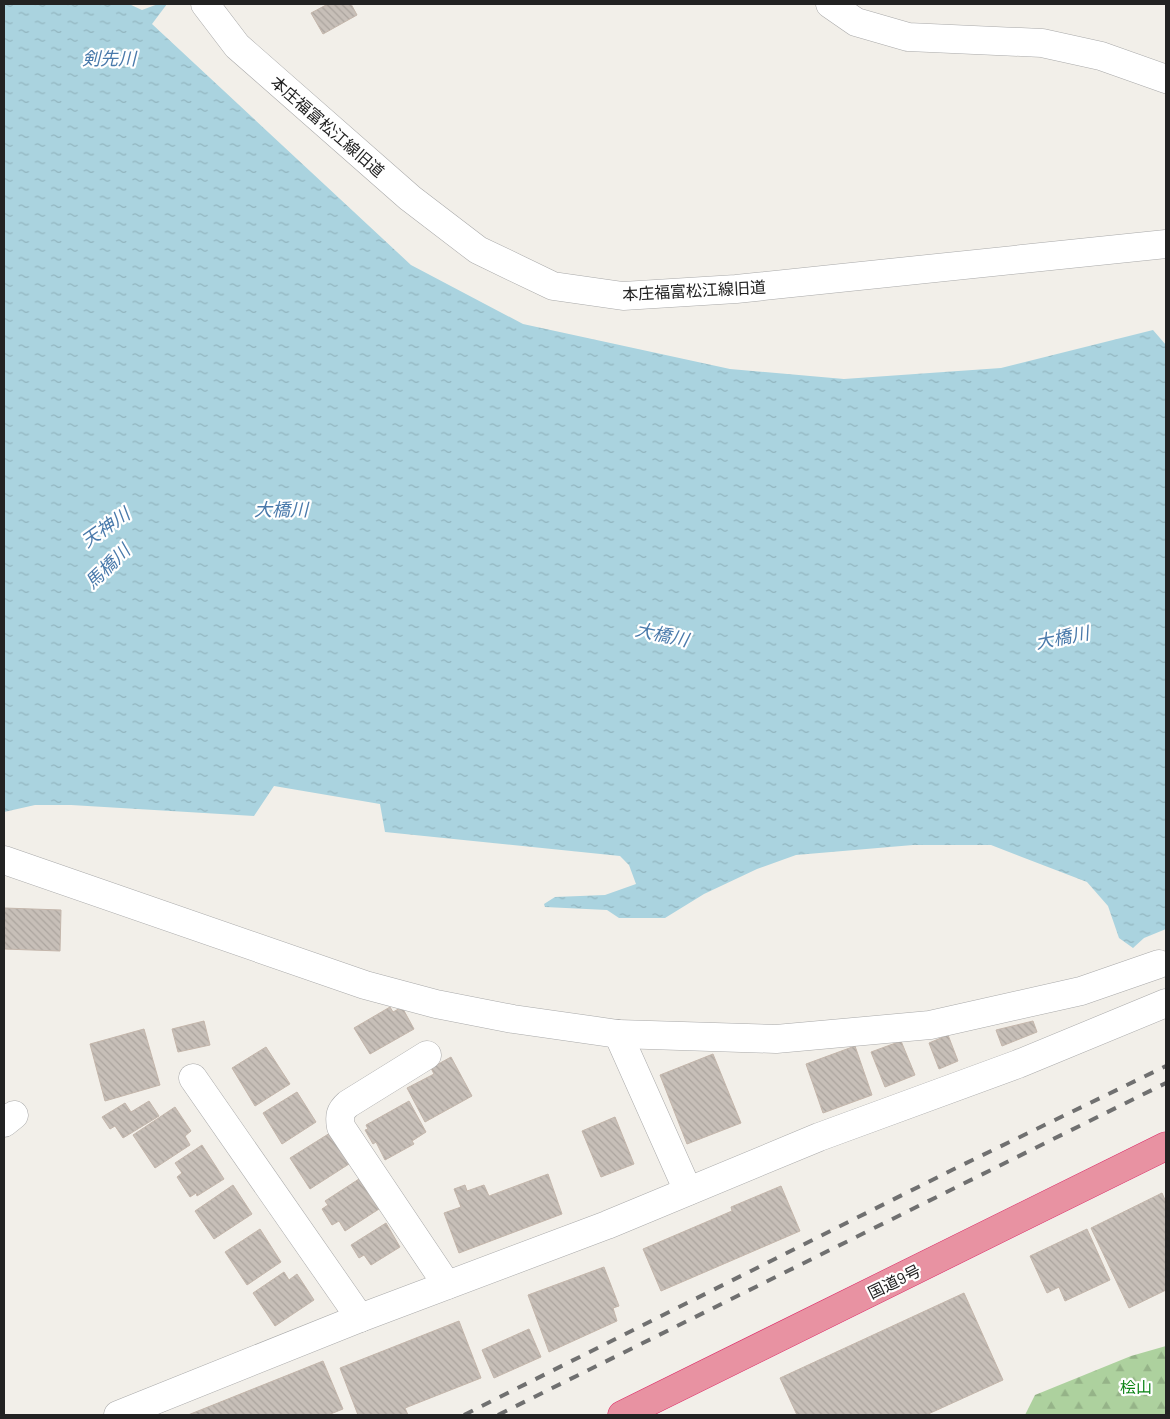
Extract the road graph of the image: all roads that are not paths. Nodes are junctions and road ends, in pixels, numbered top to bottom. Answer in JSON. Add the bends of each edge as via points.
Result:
{"nodes":[{"id":1,"x":205,"y":4,"type":"edge"},
{"id":2,"x":830,"y":4,"type":"edge"},
{"id":3,"x":1166,"y":79,"type":"edge"},
{"id":4,"x":1166,"y":244,"type":"edge"},
{"id":5,"x":4,"y":860,"type":"edge"},
{"id":6,"x":1159,"y":964,"type":"dead end"},
{"id":7,"x":1166,"y":1003,"type":"edge"},
{"id":8,"x":618,"y":1034,"type":"junction"},
{"id":9,"x":427,"y":1055,"type":"dead end"},
{"id":10,"x":193,"y":1078,"type":"dead end"},
{"id":11,"x":1166,"y":1146,"type":"edge"},
{"id":12,"x":688,"y":1191,"type":"junction"},
{"id":13,"x":447,"y":1285,"type":"junction"},
{"id":14,"x":360,"y":1318,"type":"junction"},
{"id":15,"x":118,"y":1415,"type":"edge"},
{"id":16,"x":622,"y":1415,"type":"edge"}],
"edges":[{"from":1,"to":4,"type":"street","name":"本庄福富松江線旧道","via":[[237,46],[410,198],[478,250],[553,286],[623,296],[736,289]]},
{"from":2,"to":3,"type":"street","via":[[856,22],[908,36],[1042,43],[1101,56]]},
{"from":5,"to":8,"type":"street","via":[[365,985],[512,1020]]},
{"from":6,"to":8,"type":"street","via":[[1080,991],[930,1026],[776,1039]]},
{"from":7,"to":12,"type":"street","via":[[1018,1064],[819,1137]]},
{"from":8,"to":12,"type":"street"},
{"from":9,"to":13,"type":"street","via":[[348,1104],[339,1117],[342,1127]]},
{"from":10,"to":14,"type":"street"},
{"from":11,"to":16,"type":"highway","name":"国道9号"},
{"from":12,"to":13,"type":"street"},
{"from":13,"to":14,"type":"street"},
{"from":14,"to":15,"type":"street"}]}
